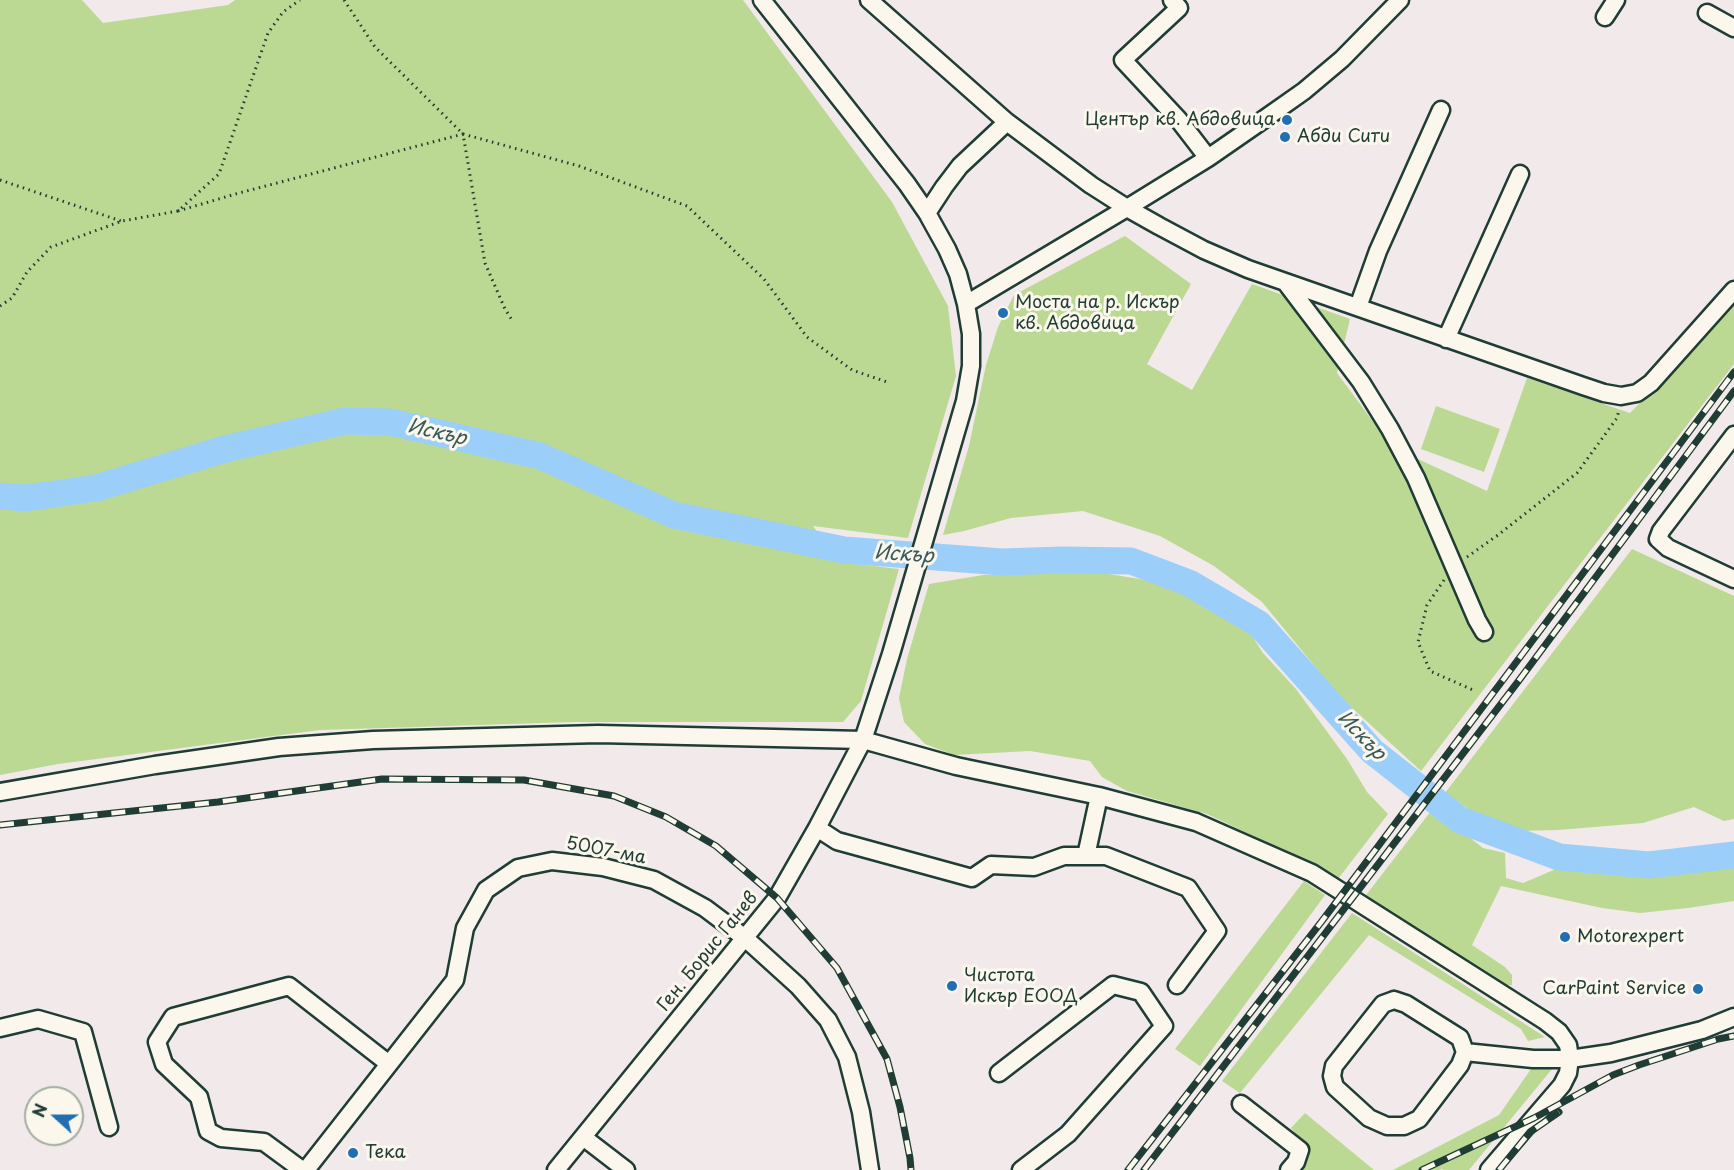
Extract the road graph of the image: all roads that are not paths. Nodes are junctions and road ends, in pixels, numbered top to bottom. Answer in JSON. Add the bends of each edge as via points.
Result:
{"nodes":[{"id":1,"x":762,"y":0,"type":"edge"},
{"id":2,"x":869,"y":0,"type":"edge"},
{"id":3,"x":1172,"y":0,"type":"edge"},
{"id":4,"x":1400,"y":0,"type":"edge"},
{"id":5,"x":1616,"y":0,"type":"edge"},
{"id":6,"x":1707,"y":13,"type":"dead end"},
{"id":7,"x":1605,"y":16,"type":"dead end"},
{"id":8,"x":1734,"y":28,"type":"edge"},
{"id":9,"x":1441,"y":110,"type":"dead end"},
{"id":10,"x":1007,"y":122,"type":"junction"},
{"id":11,"x":1208,"y":158,"type":"junction"},
{"id":12,"x":1520,"y":174,"type":"dead end"},
{"id":13,"x":1127,"y":208,"type":"junction"},
{"id":14,"x":927,"y":213,"type":"junction"},
{"id":15,"x":1286,"y":283,"type":"junction"},
{"id":16,"x":1734,"y":290,"type":"edge"},
{"id":17,"x":966,"y":304,"type":"junction"},
{"id":18,"x":1358,"y":307,"type":"junction"},
{"id":19,"x":1446,"y":339,"type":"junction"},
{"id":20,"x":1734,"y":435,"type":"edge"},
{"id":21,"x":1734,"y":579,"type":"edge"},
{"id":22,"x":1484,"y":632,"type":"dead end"},
{"id":23,"x":863,"y":740,"type":"junction"},
{"id":24,"x":0,"y":792,"type":"edge"},
{"id":25,"x":1099,"y":796,"type":"junction"},
{"id":26,"x":817,"y":828,"type":"junction"},
{"id":27,"x":1086,"y":856,"type":"junction"},
{"id":28,"x":745,"y":938,"type":"junction"},
{"id":29,"x":1177,"y":986,"type":"dead end"},
{"id":30,"x":1734,"y":1017,"type":"edge"},
{"id":31,"x":0,"y":1028,"type":"edge"},
{"id":32,"x":1465,"y":1052,"type":"junction"},
{"id":33,"x":1570,"y":1059,"type":"junction"},
{"id":34,"x":389,"y":1064,"type":"junction"},
{"id":35,"x":999,"y":1073,"type":"dead end"},
{"id":36,"x":1241,"y":1104,"type":"dead end"},
{"id":37,"x":109,"y":1127,"type":"dead end"},
{"id":38,"x":583,"y":1137,"type":"junction"},
{"id":39,"x":304,"y":1170,"type":"edge"},
{"id":40,"x":556,"y":1170,"type":"edge"},
{"id":41,"x":626,"y":1170,"type":"edge"},
{"id":42,"x":870,"y":1170,"type":"edge"},
{"id":43,"x":1021,"y":1170,"type":"edge"},
{"id":44,"x":1290,"y":1170,"type":"edge"},
{"id":45,"x":1489,"y":1170,"type":"edge"}],
"edges":[{"from":1,"to":14,"type":"street","name":"Ген. Борис Ганев"},
{"from":2,"to":10,"type":"street"},
{"from":3,"to":11,"type":"street","via":[[1179,8],[1123,60]]},
{"from":4,"to":11,"type":"street","via":[[1304,91]]},
{"from":5,"to":7,"type":"street"},
{"from":6,"to":8,"type":"street"},
{"from":9,"to":18,"type":"street","via":[[1378,251]]},
{"from":10,"to":13,"type":"street"},
{"from":10,"to":14,"type":"street","via":[[960,166]]},
{"from":11,"to":13,"type":"street"},
{"from":12,"to":19,"type":"street"},
{"from":13,"to":15,"type":"street","via":[[1204,250]]},
{"from":13,"to":17,"type":"street"},
{"from":14,"to":17,"type":"street","name":"Ген. Борис Ганев","via":[[958,274]]},
{"from":15,"to":18,"type":"street"},
{"from":15,"to":22,"type":"street","via":[[1361,382],[1390,429],[1416,478]]},
{"from":16,"to":19,"type":"street","via":[[1651,383],[1637,393],[1621,396]]},
{"from":17,"to":23,"type":"street","name":"Ген. Борис Ганев","via":[[971,366],[966,401]]},
{"from":18,"to":19,"type":"street"},
{"from":20,"to":21,"type":"street","via":[[1658,539],[1668,548]]},
{"from":23,"to":24,"type":"street","via":[[598,734],[373,740],[279,747]]},
{"from":23,"to":25,"type":"street","via":[[956,766]]},
{"from":23,"to":26,"type":"street","name":"Ген. Борис Ганев"},
{"from":25,"to":27,"type":"street"},
{"from":25,"to":33,"type":"street","via":[[1197,822],[1312,873],[1545,1021],[1568,1045]]},
{"from":26,"to":27,"type":"street","via":[[837,841],[972,878],[991,865],[1034,867],[1064,856]]},
{"from":26,"to":28,"type":"street","name":"Ген. Борис Ганев","via":[[777,898]]},
{"from":27,"to":29,"type":"street","via":[[1106,856],[1188,888],[1217,930]]},
{"from":28,"to":34,"type":"street","name":"5007-ма","via":[[705,908],[654,880],[603,867],[552,861],[518,868],[486,890],[465,928],[454,980]]},
{"from":28,"to":38,"type":"street","name":"Ген. Борис Ганев"},
{"from":28,"to":42,"type":"street","name":"5007-ма","via":[[798,986],[828,1020],[847,1057]]},
{"from":30,"to":33,"type":"street","via":[[1702,1030]]},
{"from":31,"to":37,"type":"street","via":[[38,1019],[83,1032]]},
{"from":32,"to":32,"type":"street","via":[[1460,1038],[1394,1000],[1383,1004],[1334,1066],[1332,1076],[1335,1087],[1370,1118],[1387,1126],[1404,1126],[1419,1119],[1460,1065]]},
{"from":32,"to":33,"type":"street"},
{"from":33,"to":45,"type":"street","via":[[1562,1085]]},
{"from":34,"to":39,"type":"street"},
{"from":34,"to":39,"type":"street","via":[[289,986],[173,1017],[157,1042],[164,1064],[199,1097],[208,1131],[221,1138],[264,1142]]},
{"from":35,"to":43,"type":"street","via":[[1113,986],[1141,992],[1164,1026],[1068,1134]]},
{"from":36,"to":44,"type":"street","via":[[1300,1150]]},
{"from":38,"to":40,"type":"street","name":"Ген. Борис Ганев"},
{"from":38,"to":41,"type":"street"}]}
